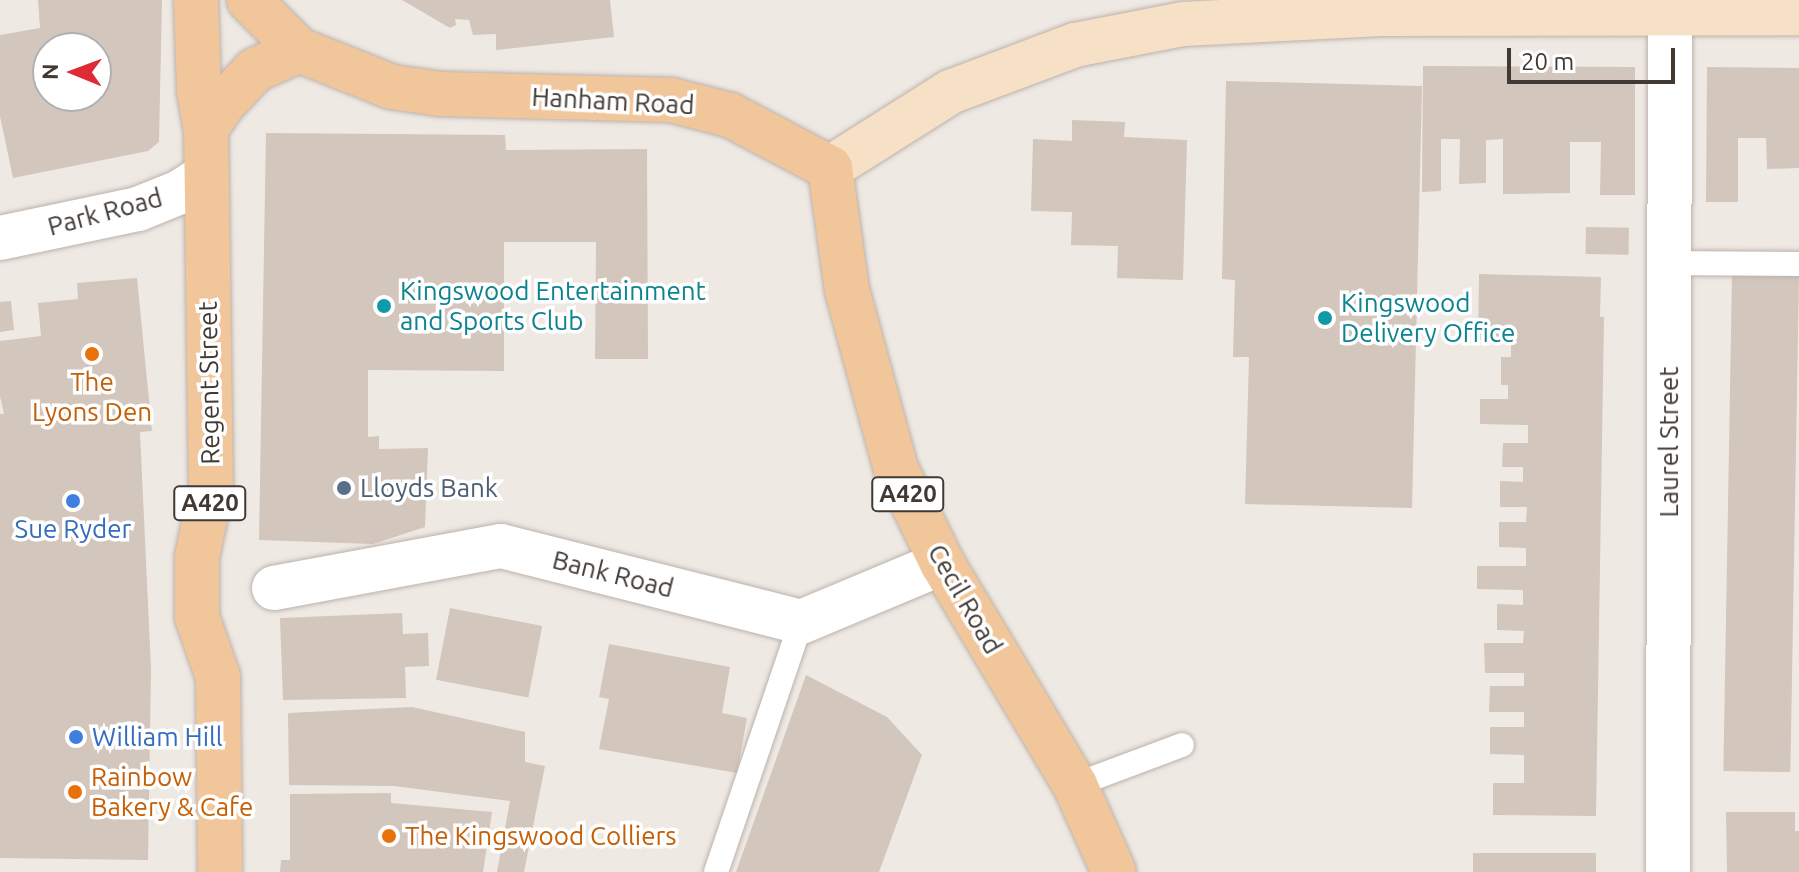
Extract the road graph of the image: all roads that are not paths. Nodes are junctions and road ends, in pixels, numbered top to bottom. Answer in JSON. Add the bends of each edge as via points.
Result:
{"nodes":[{"id":1,"x":196,"y":0,"type":"edge"},
{"id":2,"x":249,"y":0,"type":"edge"},
{"id":3,"x":1514,"y":7,"type":"edge"},
{"id":4,"x":1670,"y":11,"type":"junction"},
{"id":5,"x":1799,"y":13,"type":"edge"},
{"id":6,"x":299,"y":50,"type":"junction"},
{"id":7,"x":206,"y":129,"type":"junction"},
{"id":8,"x":830,"y":168,"type":"junction"},
{"id":9,"x":206,"y":175,"type":"junction"},
{"id":10,"x":0,"y":238,"type":"edge"},
{"id":11,"x":1669,"y":263,"type":"junction"},
{"id":12,"x":1799,"y":264,"type":"edge"},
{"id":13,"x":942,"y":563,"type":"junction"},
{"id":14,"x":274,"y":588,"type":"dead end"},
{"id":15,"x":801,"y":622,"type":"junction"},
{"id":16,"x":1182,"y":745,"type":"dead end"},
{"id":17,"x":1075,"y":785,"type":"junction"},
{"id":18,"x":220,"y":872,"type":"edge"},
{"id":19,"x":716,"y":872,"type":"edge"},
{"id":20,"x":1114,"y":872,"type":"edge"},
{"id":21,"x":1668,"y":872,"type":"edge"}],
"edges":[{"from":1,"to":7,"type":"main road","number":"A420","via":[[199,91]]},
{"from":2,"to":6,"type":"main road","name":"Hanham Road"},
{"from":3,"to":4,"type":"main road"},
{"from":3,"to":8,"type":"main road","via":[[1183,24],[1075,45],[950,92]]},
{"from":4,"to":5,"type":"main road"},
{"from":4,"to":11,"type":"street","name":"Laurel Street"},
{"from":6,"to":7,"type":"main road","via":[[255,70]]},
{"from":6,"to":8,"type":"main road","name":"Hanham Road","via":[[392,87],[416,91],[671,100],[706,106]]},
{"from":7,"to":9,"type":"main road","name":"Regent Street","number":"A420"},
{"from":8,"to":13,"type":"main road","name":"Cecil Road","number":"A420","via":[[847,290],[896,469]]},
{"from":9,"to":10,"type":"street","name":"Park Road","via":[[138,209]]},
{"from":9,"to":18,"type":"main road","name":"Regent Street","number":"A420","via":[[211,489],[197,557],[197,617],[218,677]]},
{"from":11,"to":12,"type":"lane"},
{"from":11,"to":21,"type":"street","name":"Laurel Street"},
{"from":13,"to":15,"type":"street"},
{"from":13,"to":17,"type":"main road","name":"Cecil Road","number":"A420"},
{"from":14,"to":15,"type":"street","name":"Bank Road","via":[[501,546]]},
{"from":15,"to":19,"type":"lane"},
{"from":16,"to":17,"type":"lane"},
{"from":17,"to":20,"type":"main road","name":"Cecil Road","number":"A420"}]}
